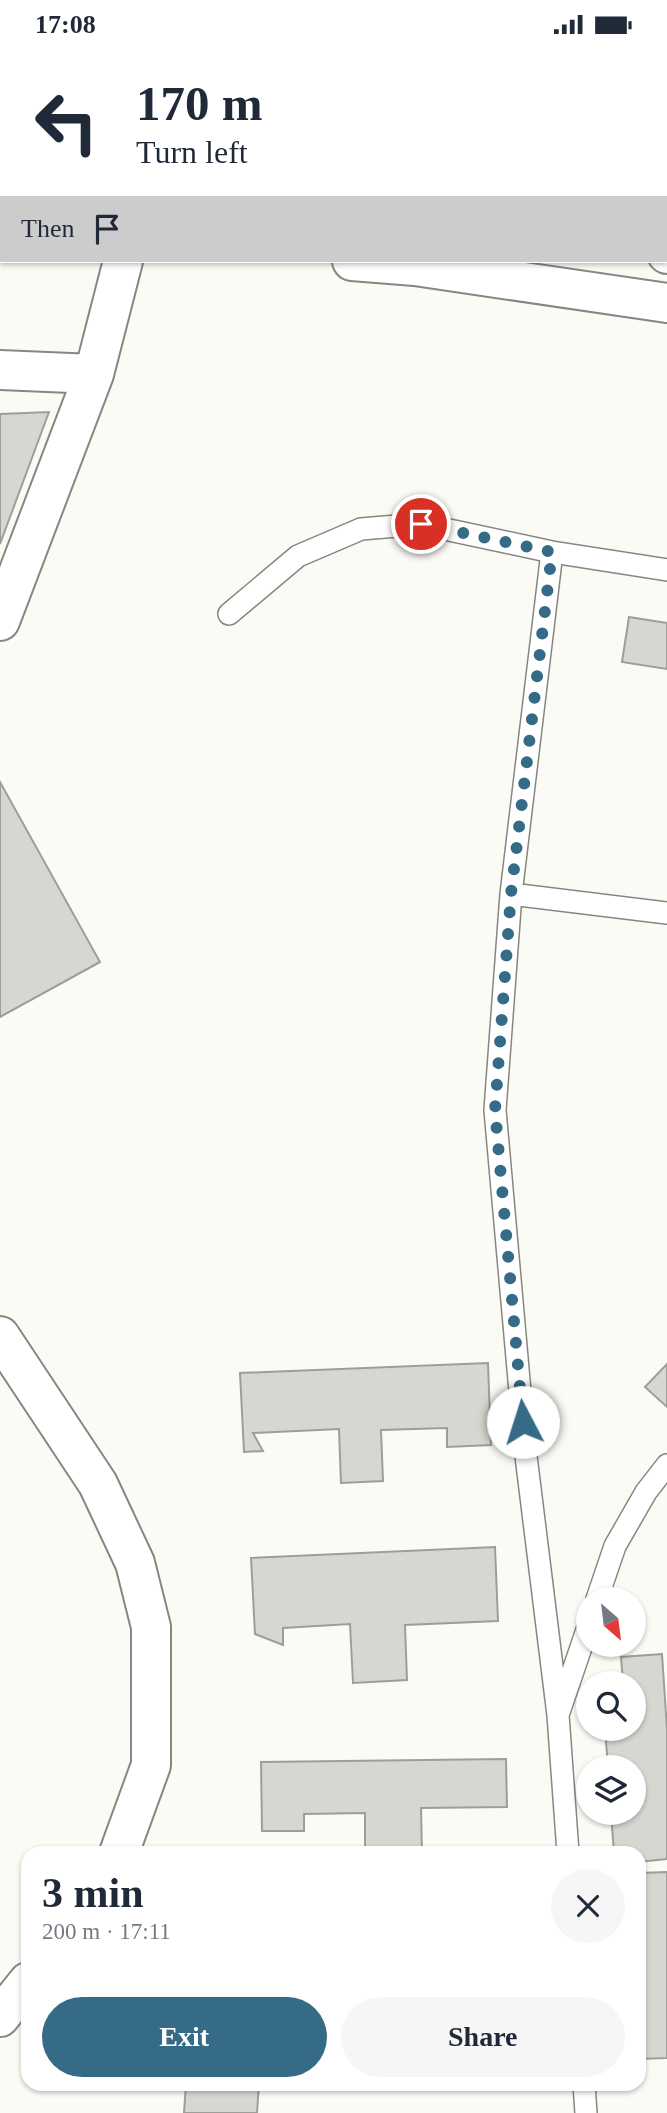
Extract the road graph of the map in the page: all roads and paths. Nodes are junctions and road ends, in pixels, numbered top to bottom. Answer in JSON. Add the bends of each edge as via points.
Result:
{"nodes":[{"id":1,"x":122,"y":263,"type":"edge"},
{"id":2,"x":377,"y":263,"type":"edge"},
{"id":3,"x":667,"y":303,"type":"edge"},
{"id":4,"x":0,"y":370,"type":"edge"},
{"id":5,"x":94,"y":374,"type":"junction"},
{"id":6,"x":552,"y":552,"type":"junction"},
{"id":7,"x":667,"y":570,"type":"edge"},
{"id":8,"x":229,"y":614,"type":"dead end"},
{"id":9,"x":0,"y":621,"type":"edge"},
{"id":10,"x":511,"y":894,"type":"junction"},
{"id":11,"x":667,"y":913,"type":"edge"},
{"id":12,"x":0,"y":1336,"type":"edge"},
{"id":13,"x":667,"y":1465,"type":"edge"},
{"id":14,"x":601,"y":1587,"type":"edge"},
{"id":15,"x":578,"y":1657,"type":"edge"},
{"id":16,"x":558,"y":1715,"type":"junction"},
{"id":17,"x":122,"y":1846,"type":"edge"},
{"id":18,"x":567,"y":1846,"type":"edge"},
{"id":19,"x":21,"y":1991,"type":"edge"},
{"id":20,"x":0,"y":2017,"type":"edge"},
{"id":21,"x":584,"y":2091,"type":"edge"},
{"id":22,"x":586,"y":2113,"type":"edge"}],
"edges":[{"from":1,"to":5,"type":"main road"},
{"from":2,"to":3,"type":"main road"},
{"from":4,"to":5,"type":"main road"},
{"from":5,"to":9,"type":"main road"},
{"from":6,"to":7,"type":"lane"},
{"from":6,"to":8,"type":"lane","via":[[421,524],[361,529],[298,556]]},
{"from":6,"to":10,"type":"lane"},
{"from":10,"to":11,"type":"lane"},
{"from":10,"to":16,"type":"lane","via":[[495,1110],[525,1448]]},
{"from":12,"to":17,"type":"main road","via":[[98,1484],[135,1563],[152,1627],[151,1765]]},
{"from":13,"to":14,"type":"lane","via":[[615,1546]]},
{"from":15,"to":16,"type":"lane"},
{"from":16,"to":18,"type":"lane"},
{"from":19,"to":20,"type":"main road"},
{"from":21,"to":22,"type":"lane"}]}
